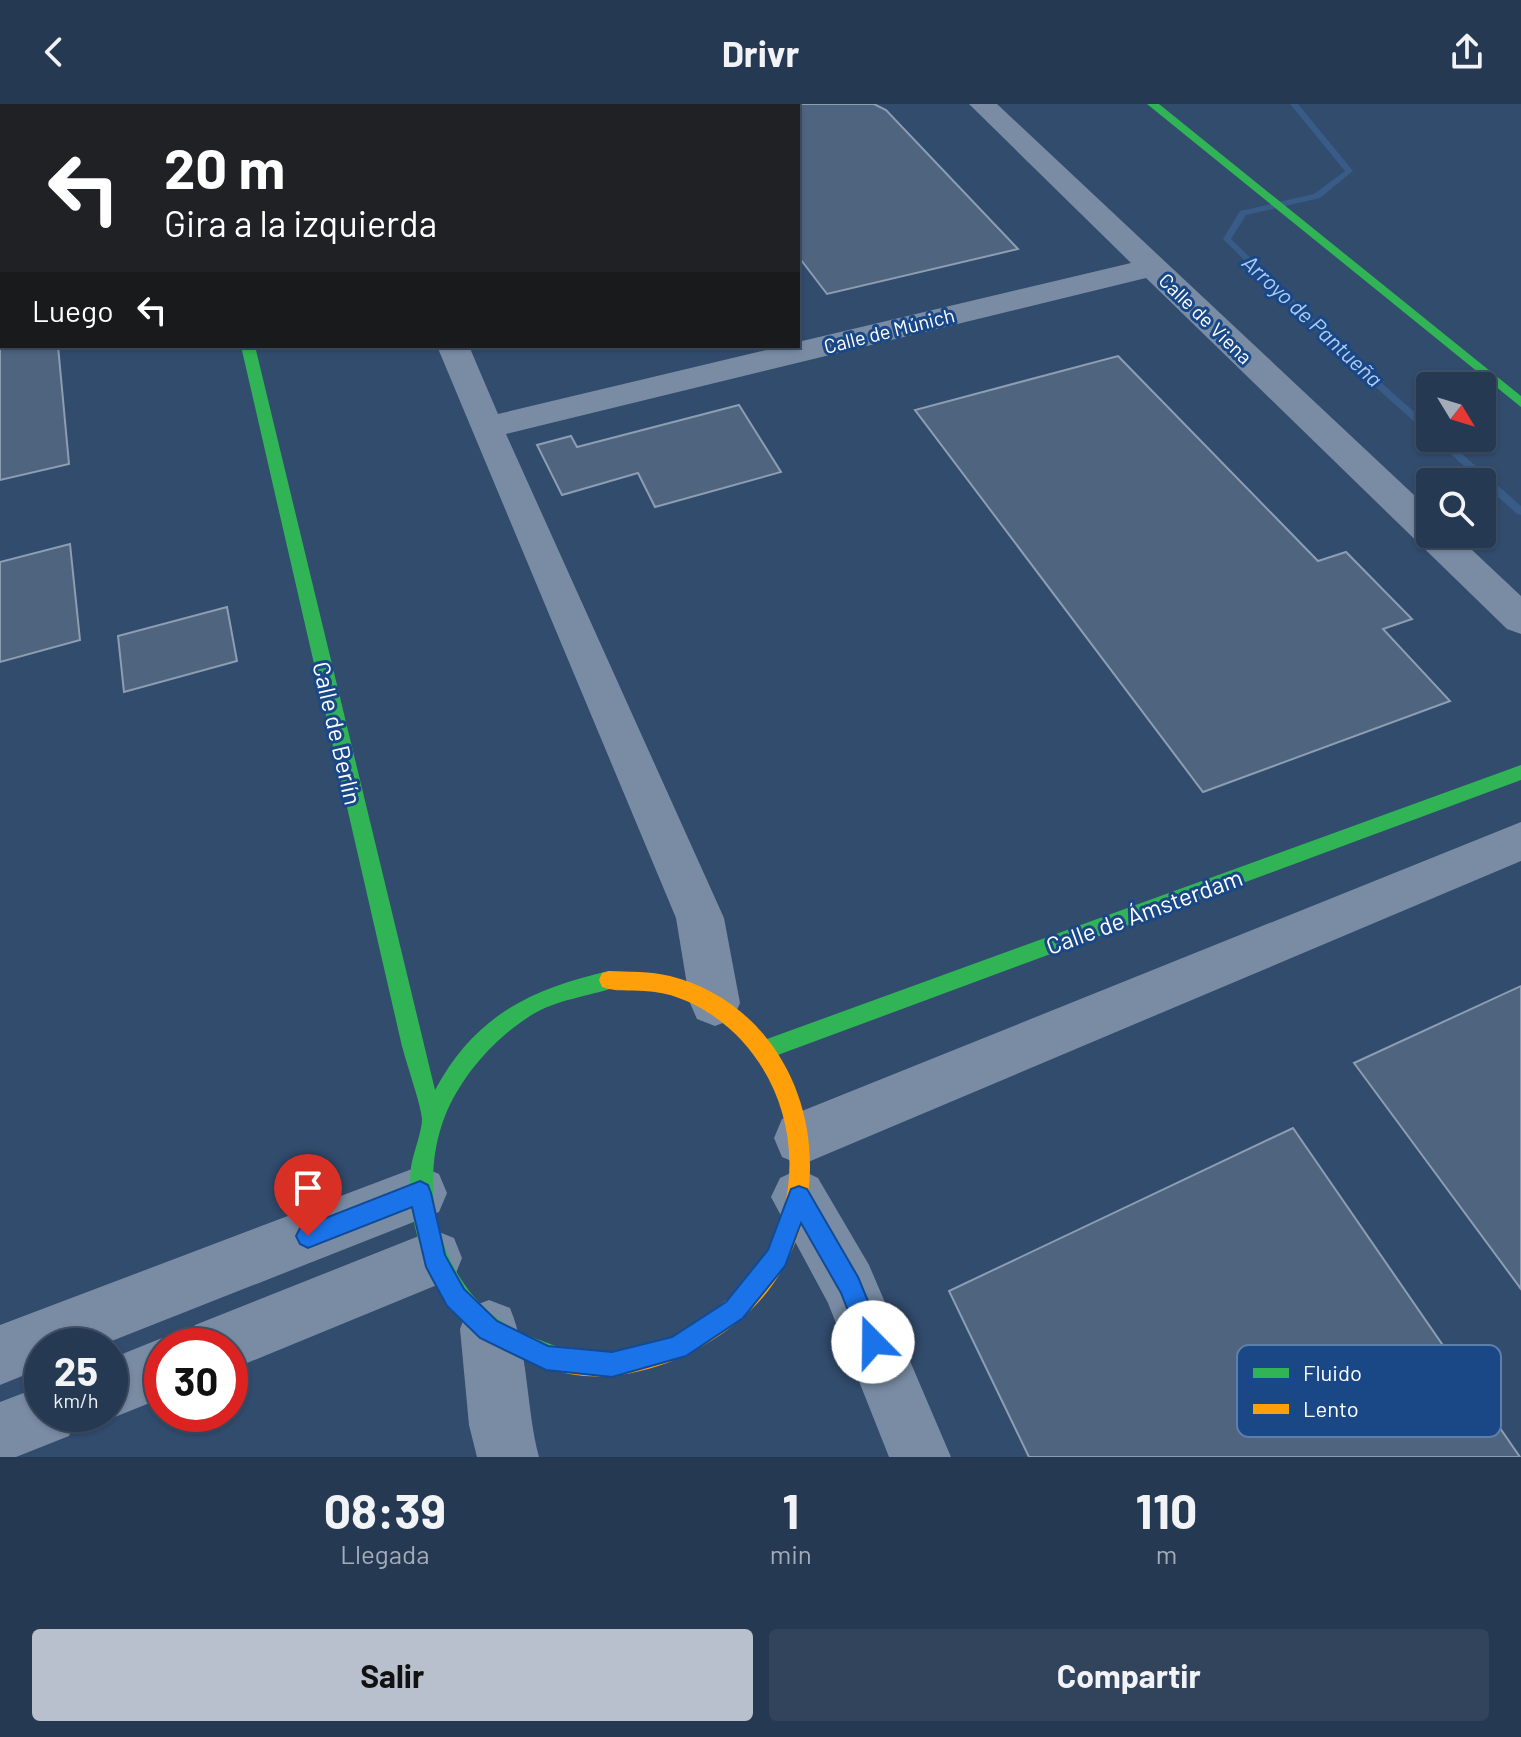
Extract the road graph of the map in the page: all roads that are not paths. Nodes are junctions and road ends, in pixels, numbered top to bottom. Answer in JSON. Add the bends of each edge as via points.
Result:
{"nodes":[{"id":1,"x":982,"y":104,"type":"edge"},
{"id":2,"x":1152,"y":104,"type":"edge"},
{"id":3,"x":1152,"y":267,"type":"junction"},
{"id":4,"x":248,"y":348,"type":"edge"},
{"id":5,"x":454,"y":348,"type":"edge"},
{"id":6,"x":1521,"y":403,"type":"edge"},
{"id":7,"x":486,"y":428,"type":"junction"},
{"id":8,"x":1416,"y":519,"type":"edge"},
{"id":9,"x":1447,"y":548,"type":"edge"},
{"id":10,"x":1521,"y":619,"type":"edge"},
{"id":11,"x":1521,"y":772,"type":"edge"},
{"id":12,"x":1521,"y":841,"type":"edge"},
{"id":13,"x":715,"y":1003,"type":"junction"},
{"id":14,"x":767,"y":1049,"type":"junction"},
{"id":15,"x":432,"y":1118,"type":"junction"},
{"id":16,"x":801,"y":1138,"type":"junction"},
{"id":17,"x":420,"y":1193,"type":"junction"},
{"id":18,"x":799,"y":1197,"type":"junction"},
{"id":19,"x":434,"y":1258,"type":"junction"},
{"id":20,"x":489,"y":1329,"type":"junction"},
{"id":21,"x":248,"y":1333,"type":"edge"},
{"id":22,"x":0,"y":1355,"type":"edge"},
{"id":23,"x":24,"y":1423,"type":"edge"},
{"id":24,"x":0,"y":1433,"type":"edge"},
{"id":25,"x":508,"y":1457,"type":"edge"},
{"id":26,"x":920,"y":1457,"type":"edge"}],
"edges":[{"from":1,"to":3,"type":"street","name":"Calle de Viena"},
{"from":2,"to":6,"type":"street"},
{"from":3,"to":7,"type":"street","name":"Calle de Múnich"},
{"from":3,"to":8,"type":"street","name":"Calle de Viena"},
{"from":4,"to":15,"type":"street","name":"Calle de Berlín"},
{"from":5,"to":7,"type":"street"},
{"from":7,"to":13,"type":"street","via":[[700,918]]},
{"from":9,"to":10,"type":"street","name":"Calle de Viena"},
{"from":11,"to":14,"type":"street","name":"Calle de Ámsterdam"},
{"from":12,"to":16,"type":"street"},
{"from":13,"to":14,"type":"street","via":[[744,1023]]},
{"from":13,"to":15,"type":"street","via":[[664,984],[609,980],[554,993],[503,1022],[461,1065]]},
{"from":14,"to":16,"type":"street","via":[[791,1091]]},
{"from":15,"to":17,"type":"street"},
{"from":16,"to":18,"type":"street"},
{"from":17,"to":19,"type":"street"},
{"from":17,"to":22,"type":"street"},
{"from":18,"to":20,"type":"street","via":[[777,1257],[735,1310],[677,1347],[612,1364],[586,1362],[546,1358]]},
{"from":18,"to":26,"type":"street","via":[[849,1285]]},
{"from":19,"to":20,"type":"street","via":[[456,1297]]},
{"from":19,"to":21,"type":"street"},
{"from":20,"to":25,"type":"street"},
{"from":23,"to":24,"type":"street"}]}
